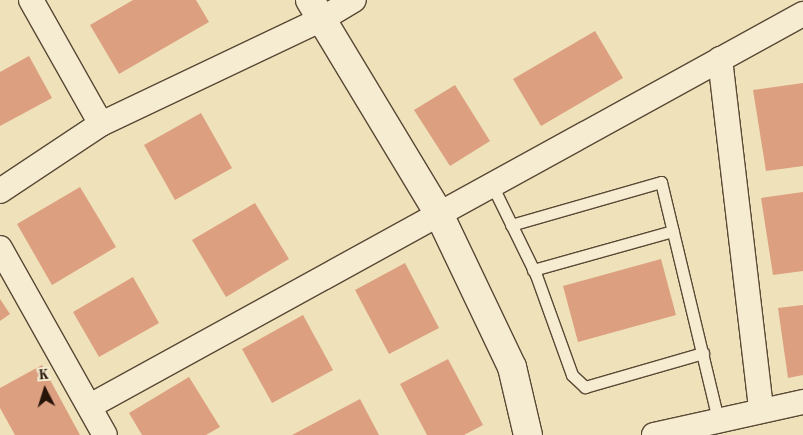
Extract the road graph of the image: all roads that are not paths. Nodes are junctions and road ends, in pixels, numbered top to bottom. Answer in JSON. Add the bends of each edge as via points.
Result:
{"nodes":[{"id":1,"x":31,"y":0,"type":"edge"},
{"id":2,"x":354,"y":0,"type":"edge"},
{"id":3,"x":316,"y":9,"type":"edge"},
{"id":4,"x":794,"y":11,"type":"edge"},
{"id":5,"x":720,"y":59,"type":"junction"},
{"id":6,"x":101,"y":124,"type":"junction"},
{"id":7,"x":492,"y":185,"type":"junction"},
{"id":8,"x":0,"y":191,"type":"edge"},
{"id":9,"x":439,"y":214,"type":"junction"},
{"id":10,"x":512,"y":225,"type":"junction"},
{"id":11,"x":673,"y":231,"type":"junction"},
{"id":12,"x":0,"y":248,"type":"edge"},
{"id":13,"x":533,"y":270,"type":"junction"},
{"id":14,"x":703,"y":353,"type":"junction"},
{"id":15,"x":803,"y":402,"type":"edge"},
{"id":16,"x":90,"y":406,"type":"junction"},
{"id":17,"x":761,"y":410,"type":"junction"},
{"id":18,"x":718,"y":420,"type":"junction"},
{"id":19,"x":526,"y":434,"type":"edge"},
{"id":20,"x":105,"y":435,"type":"edge"},
{"id":21,"x":654,"y":435,"type":"edge"}],
"edges":[{"from":1,"to":6,"type":"street"},
{"from":2,"to":3,"type":"street"},
{"from":3,"to":6,"type":"street"},
{"from":3,"to":9,"type":"street"},
{"from":4,"to":5,"type":"street"},
{"from":5,"to":7,"type":"street"},
{"from":5,"to":17,"type":"street"},
{"from":6,"to":8,"type":"street"},
{"from":7,"to":9,"type":"street"},
{"from":7,"to":10,"type":"lane"},
{"from":9,"to":16,"type":"street"},
{"from":9,"to":19,"type":"street","via":[[512,367]]},
{"from":10,"to":11,"type":"lane","via":[[661,182]]},
{"from":10,"to":13,"type":"lane"},
{"from":11,"to":13,"type":"lane"},
{"from":11,"to":14,"type":"lane"},
{"from":12,"to":16,"type":"street"},
{"from":13,"to":14,"type":"lane","via":[[572,375],[585,387]]},
{"from":14,"to":18,"type":"lane"},
{"from":15,"to":17,"type":"street"},
{"from":16,"to":20,"type":"street"},
{"from":17,"to":18,"type":"street"},
{"from":18,"to":21,"type":"street"}]}
